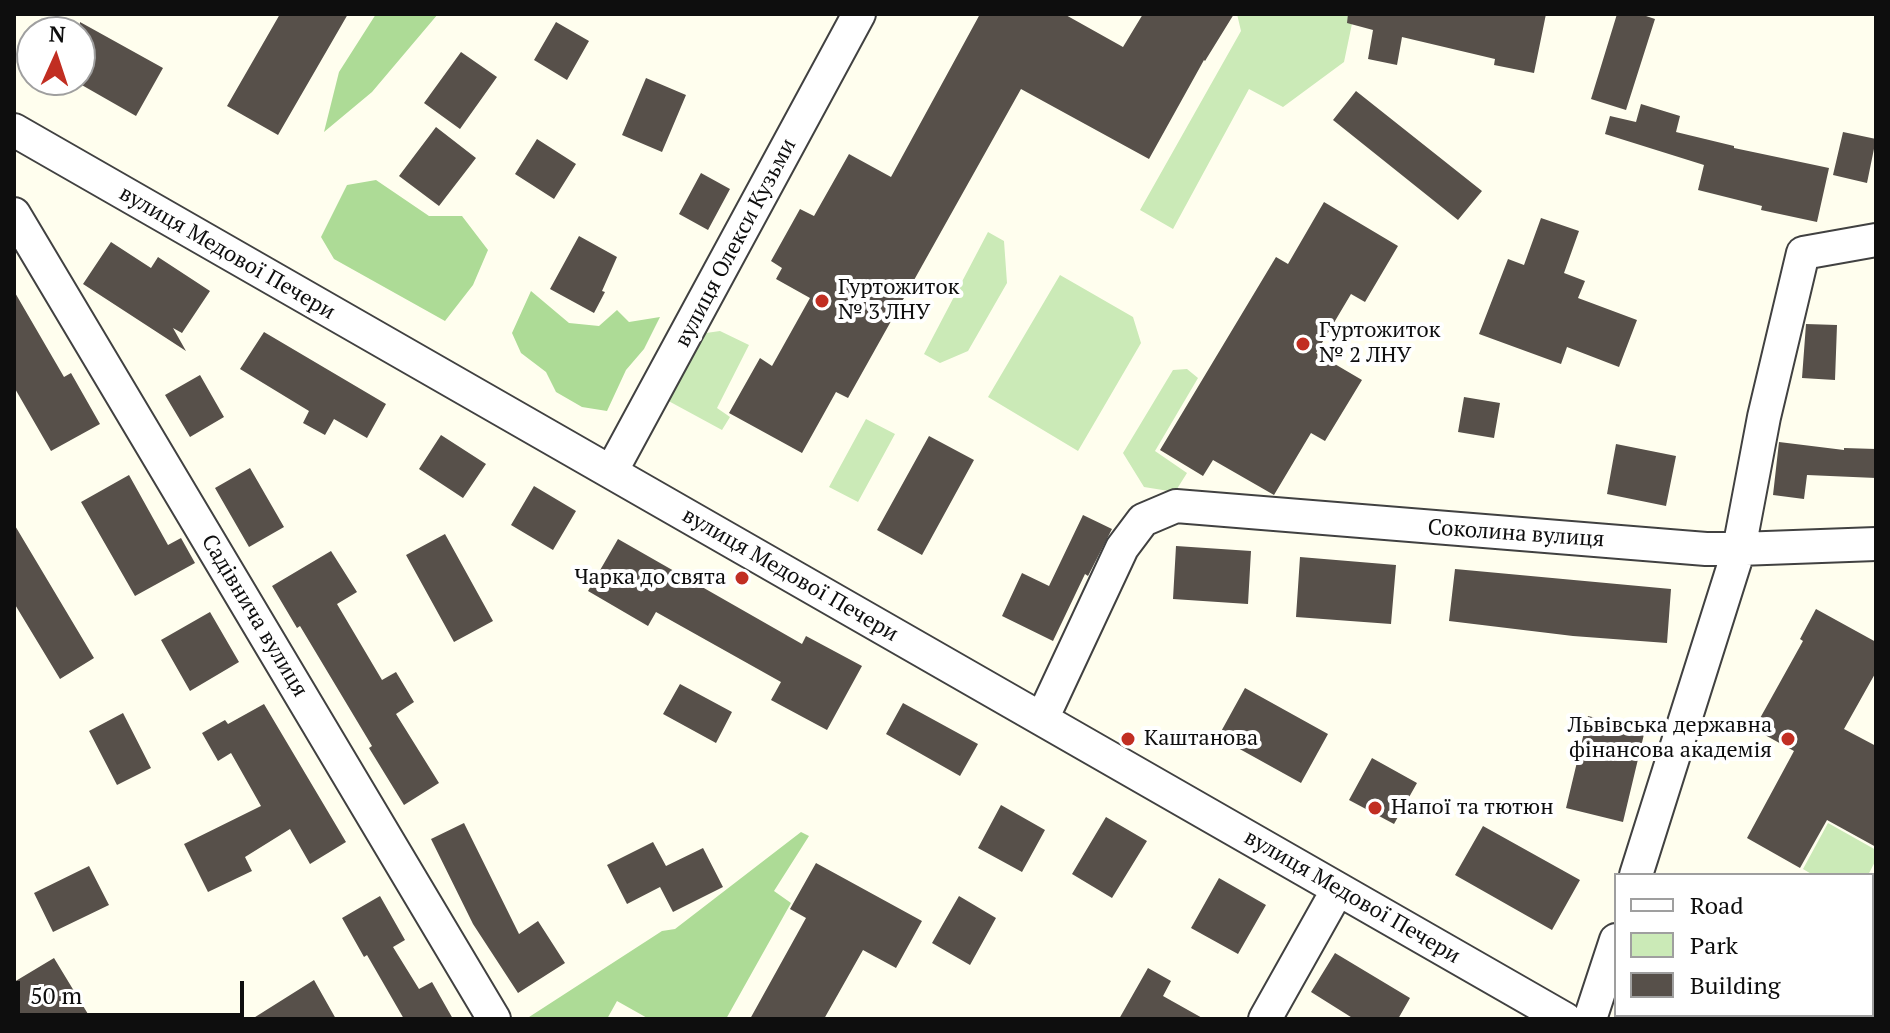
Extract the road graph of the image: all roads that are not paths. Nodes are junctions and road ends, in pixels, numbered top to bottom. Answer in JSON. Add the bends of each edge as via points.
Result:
{"nodes":[{"id":1,"x":859,"y":14,"type":"edge"},
{"id":2,"x":14,"y":130,"type":"edge"},
{"id":3,"x":14,"y":214,"type":"edge"},
{"id":4,"x":1876,"y":240,"type":"edge"},
{"id":5,"x":611,"y":472,"type":"junction"},
{"id":6,"x":1876,"y":544,"type":"edge"},
{"id":7,"x":1739,"y":549,"type":"junction"},
{"id":8,"x":1042,"y":719,"type":"junction"},
{"id":9,"x":1637,"y":873,"type":"edge"},
{"id":10,"x":1338,"y":889,"type":"junction"},
{"id":11,"x":1614,"y":946,"type":"edge"},
{"id":12,"x":494,"y":1019,"type":"edge"},
{"id":13,"x":1265,"y":1019,"type":"edge"},
{"id":14,"x":1565,"y":1019,"type":"edge"},
{"id":15,"x":1590,"y":1019,"type":"edge"}],
"edges":[{"from":1,"to":5,"type":"street","name":"вулиця Олекси Кузьми"},
{"from":2,"to":5,"type":"street","name":"вулиця Медової Печери"},
{"from":3,"to":12,"type":"street","name":"Садівнича вулиця"},
{"from":4,"to":7,"type":"street","via":[[1803,253]]},
{"from":5,"to":8,"type":"street","name":"вулиця Медової Печери"},
{"from":6,"to":7,"type":"street","name":"Соколина вулиця"},
{"from":7,"to":8,"type":"street","name":"Соколина вулиця","via":[[1176,506],[1143,520],[1122,548]]},
{"from":7,"to":9,"type":"street"},
{"from":8,"to":10,"type":"street","name":"вулиця Медової Печери"},
{"from":10,"to":13,"type":"street"},
{"from":10,"to":14,"type":"street","name":"вулиця Медової Печери"},
{"from":11,"to":15,"type":"street"}]}
